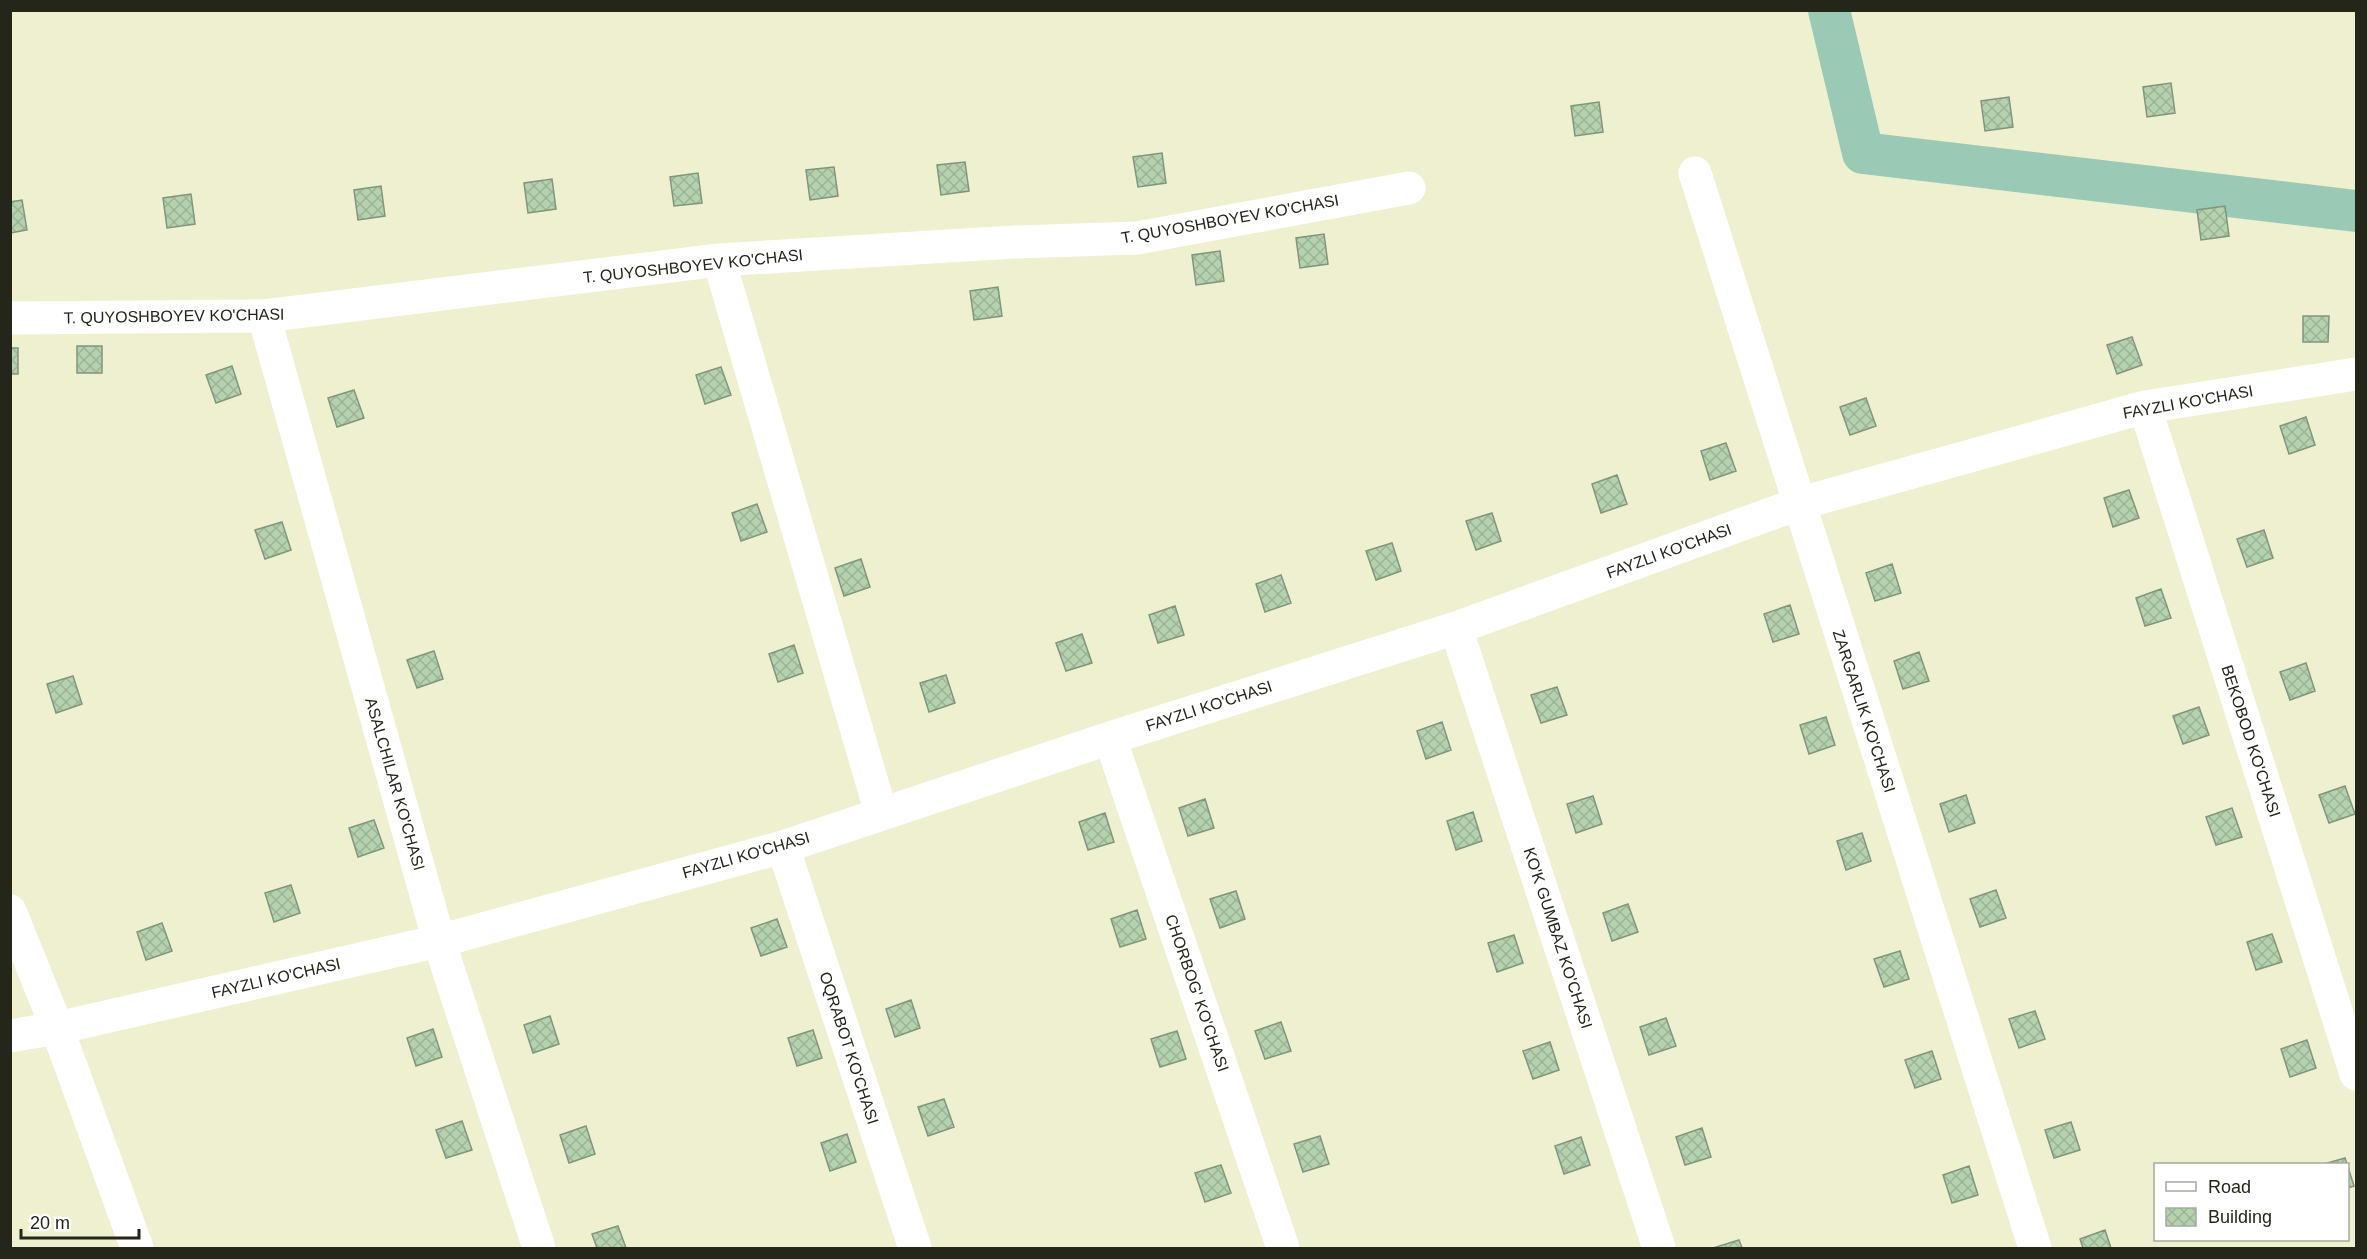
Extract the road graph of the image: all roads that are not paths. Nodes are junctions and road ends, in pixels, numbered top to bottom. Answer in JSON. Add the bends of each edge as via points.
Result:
{"nodes":[{"id":1,"x":1695,"y":173,"type":"dead end"},
{"id":2,"x":1409,"y":188,"type":"dead end"},
{"id":3,"x":719,"y":260,"type":"junction"},
{"id":4,"x":264,"y":316,"type":"junction"},
{"id":5,"x":10,"y":318,"type":"edge"},
{"id":6,"x":2356,"y":374,"type":"edge"},
{"id":7,"x":2145,"y":407,"type":"junction"},
{"id":8,"x":1798,"y":504,"type":"junction"},
{"id":9,"x":1456,"y":628,"type":"junction"},
{"id":10,"x":1110,"y":738,"type":"junction"},
{"id":11,"x":881,"y":813,"type":"junction"},
{"id":12,"x":783,"y":847,"type":"junction"},
{"id":13,"x":10,"y":911,"type":"edge"},
{"id":14,"x":439,"y":941,"type":"junction"},
{"id":15,"x":57,"y":1028,"type":"junction"},
{"id":16,"x":10,"y":1036,"type":"edge"},
{"id":17,"x":2356,"y":1074,"type":"edge"},
{"id":18,"x":137,"y":1248,"type":"edge"},
{"id":19,"x":539,"y":1248,"type":"edge"},
{"id":20,"x":915,"y":1248,"type":"edge"},
{"id":21,"x":1284,"y":1248,"type":"edge"},
{"id":22,"x":1659,"y":1248,"type":"edge"},
{"id":23,"x":2035,"y":1248,"type":"edge"}],
"edges":[{"from":1,"to":8,"type":"street","name":"ZARGARLIK KO'CHASI"},
{"from":2,"to":3,"type":"street","name":"T. QUYOSHBOYEV KO'CHASI","via":[[1137,238]]},
{"from":3,"to":4,"type":"street","name":"T. QUYOSHBOYEV KO'CHASI"},
{"from":3,"to":11,"type":"street"},
{"from":4,"to":5,"type":"street","name":"T. QUYOSHBOYEV KO'CHASI"},
{"from":4,"to":14,"type":"street","name":"ASALCHILAR KO'CHASI"},
{"from":6,"to":7,"type":"street","name":"FAYZLI KO'CHASI"},
{"from":7,"to":8,"type":"street","name":"FAYZLI KO'CHASI"},
{"from":7,"to":17,"type":"street","name":"BEKOBOD KO'CHASI"},
{"from":8,"to":9,"type":"street","name":"FAYZLI KO'CHASI"},
{"from":8,"to":23,"type":"street","name":"ZARGARLIK KO'CHASI"},
{"from":9,"to":10,"type":"street","name":"FAYZLI KO'CHASI"},
{"from":9,"to":22,"type":"street","name":"KO'K GUMBAZ KO'CHASI"},
{"from":10,"to":11,"type":"street","name":"FAYZLI KO'CHASI"},
{"from":10,"to":21,"type":"street","name":"CHORBOG' KO'CHASI"},
{"from":11,"to":12,"type":"street","name":"FAYZLI KO'CHASI"},
{"from":12,"to":14,"type":"street","name":"FAYZLI KO'CHASI"},
{"from":12,"to":20,"type":"street","name":"OQRABOT KO'CHASI"},
{"from":13,"to":15,"type":"street"},
{"from":14,"to":15,"type":"street","name":"FAYZLI KO'CHASI"},
{"from":14,"to":19,"type":"street","name":"ASALCHILAR KO'CHASI"},
{"from":15,"to":16,"type":"street","name":"FAYZLI KO'CHASI"},
{"from":15,"to":18,"type":"street"}]}
